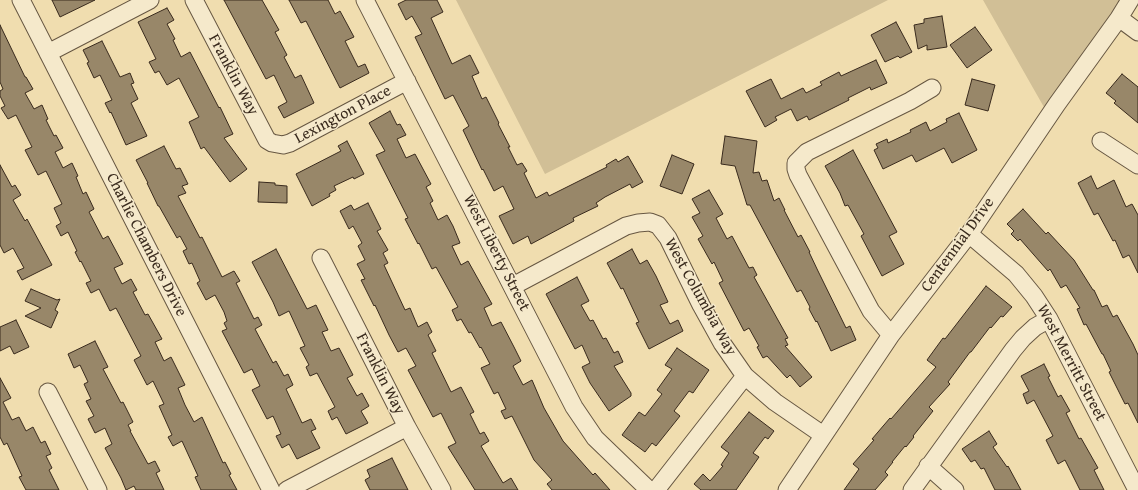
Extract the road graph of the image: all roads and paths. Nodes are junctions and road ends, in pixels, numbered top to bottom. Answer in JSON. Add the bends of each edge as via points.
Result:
{"nodes":[{"id":1,"x":21,"y":0,"type":"edge"},
{"id":2,"x":150,"y":0,"type":"edge"},
{"id":3,"x":194,"y":0,"type":"edge"},
{"id":4,"x":365,"y":0,"type":"edge"},
{"id":5,"x":1130,"y":0,"type":"edge"},
{"id":6,"x":1119,"y":18,"type":"junction"},
{"id":7,"x":1138,"y":32,"type":"edge"},
{"id":8,"x":48,"y":53,"type":"junction"},
{"id":9,"x":407,"y":82,"type":"junction"},
{"id":10,"x":932,"y":88,"type":"dead end"},
{"id":11,"x":1101,"y":141,"type":"dead end"},
{"id":12,"x":277,"y":145,"type":"joint"},
{"id":13,"x":1138,"y":165,"type":"edge"},
{"id":14,"x":969,"y":234,"type":"junction"},
{"id":15,"x":321,"y":258,"type":"dead end"},
{"id":16,"x":513,"y":286,"type":"junction"},
{"id":17,"x":1049,"y":319,"type":"junction"},
{"id":18,"x":891,"y":335,"type":"junction"},
{"id":19,"x":745,"y":376,"type":"junction"},
{"id":20,"x":48,"y":392,"type":"dead end"},
{"id":21,"x":407,"y":427,"type":"junction"},
{"id":22,"x":823,"y":435,"type":"junction"},
{"id":23,"x":928,"y":466,"type":"junction"},
{"id":24,"x":98,"y":490,"type":"edge"},
{"id":25,"x":271,"y":490,"type":"edge"},
{"id":26,"x":287,"y":490,"type":"edge"},
{"id":27,"x":442,"y":490,"type":"edge"},
{"id":28,"x":649,"y":490,"type":"edge"},
{"id":29,"x":656,"y":490,"type":"edge"},
{"id":30,"x":787,"y":490,"type":"edge"},
{"id":31,"x":912,"y":490,"type":"edge"},
{"id":32,"x":955,"y":490,"type":"edge"},
{"id":33,"x":1138,"y":490,"type":"edge"}],
"edges":[{"from":1,"to":8,"type":"street","name":"Charlie Chambers Drive"},
{"from":2,"to":8,"type":"street"},
{"from":3,"to":12,"type":"street","name":"Franklin Way","via":[[268,140]]},
{"from":4,"to":9,"type":"street","name":"West Liberty Street"},
{"from":5,"to":6,"type":"street","name":"Centennial Drive"},
{"from":6,"to":7,"type":"street"},
{"from":6,"to":14,"type":"street","name":"Centennial Drive"},
{"from":8,"to":25,"type":"street","name":"Charlie Chambers Drive"},
{"from":9,"to":12,"type":"street","name":"Lexington Place","via":[[290,143]]},
{"from":9,"to":16,"type":"street","name":"West Liberty Street"},
{"from":10,"to":18,"type":"street","via":[[807,152],[796,163],[798,174],[871,311]]},
{"from":11,"to":13,"type":"street"},
{"from":14,"to":17,"type":"street","name":"West Merritt Street","via":[[1016,274]]},
{"from":14,"to":18,"type":"street","name":"Centennial Drive"},
{"from":15,"to":21,"type":"street","name":"Franklin Way"},
{"from":16,"to":19,"type":"street","name":"West Columbia Way","via":[[626,226],[650,222],[658,225],[668,238],[719,337]]},
{"from":16,"to":28,"type":"street","name":"West Liberty Street","via":[[574,407],[595,438]]},
{"from":17,"to":23,"type":"street","via":[[1023,338],[1013,350]]},
{"from":17,"to":33,"type":"street","name":"West Merritt Street"},
{"from":18,"to":22,"type":"street","name":"Centennial Drive"},
{"from":19,"to":22,"type":"street","name":"West Columbia Way","via":[[775,402]]},
{"from":19,"to":29,"type":"street"},
{"from":20,"to":24,"type":"street"},
{"from":21,"to":26,"type":"street"},
{"from":21,"to":27,"type":"street","name":"Franklin Way"},
{"from":22,"to":30,"type":"street","name":"Centennial Drive"},
{"from":23,"to":31,"type":"street"},
{"from":23,"to":32,"type":"street"}]}
